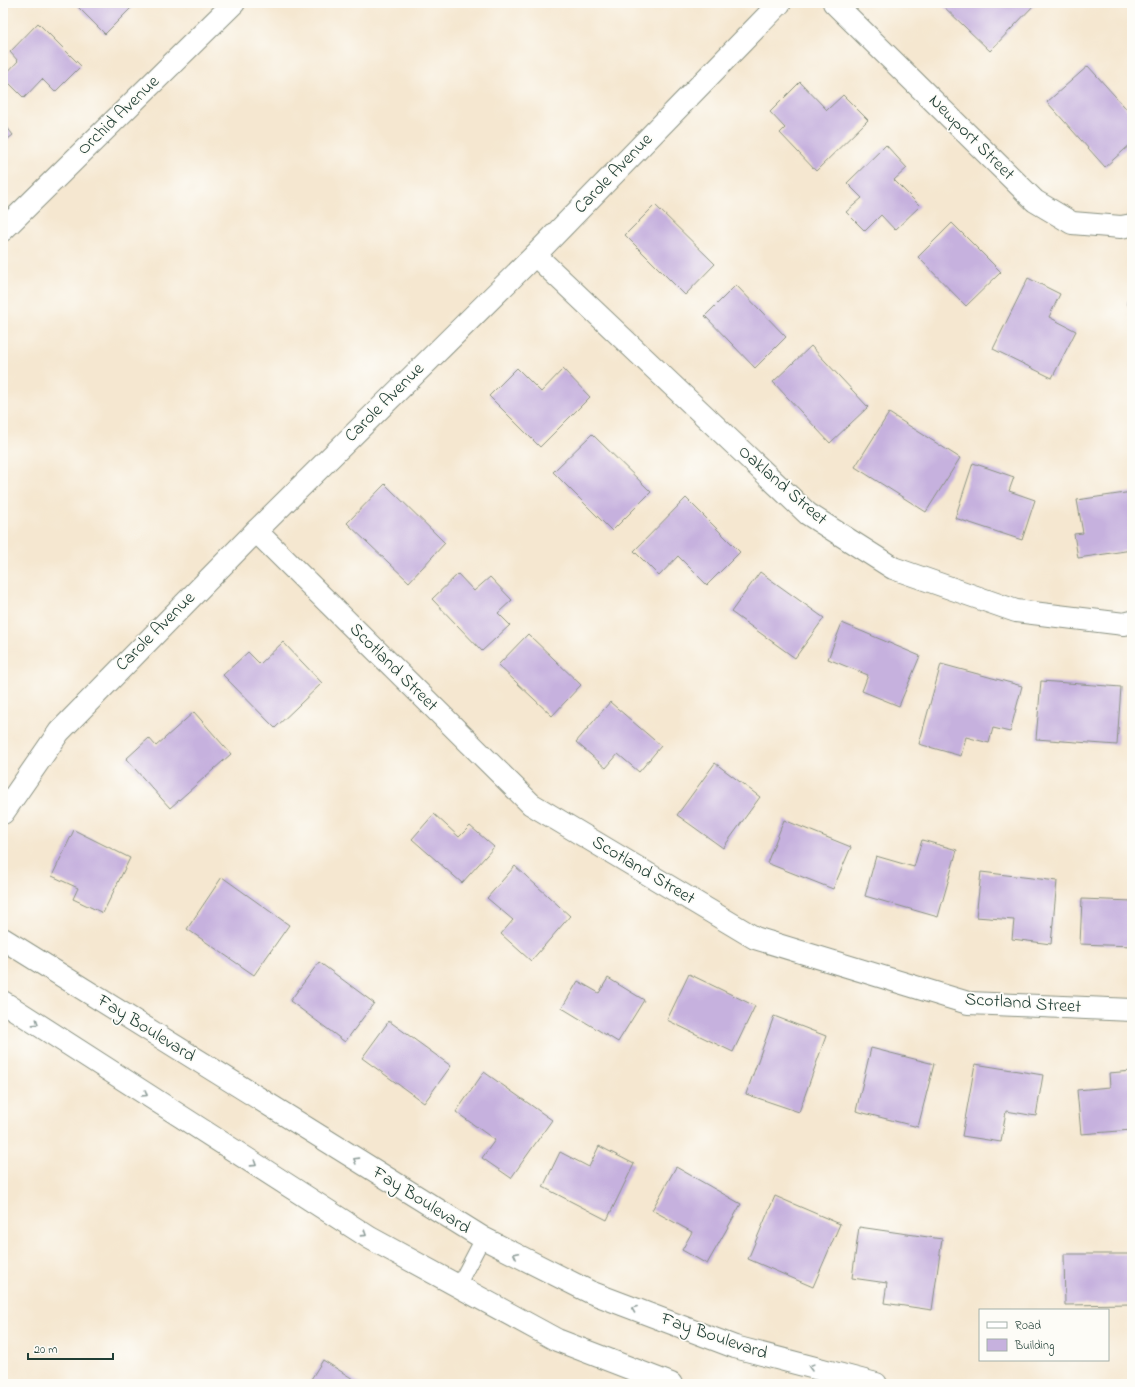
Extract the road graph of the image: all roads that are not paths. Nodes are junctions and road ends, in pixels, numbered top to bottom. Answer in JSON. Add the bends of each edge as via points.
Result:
{"nodes":[{"id":1,"x":234,"y":3,"type":"edge"},
{"id":2,"x":780,"y":3,"type":"edge"},
{"id":3,"x":834,"y":3,"type":"edge"},
{"id":4,"x":1132,"y":225,"type":"edge"},
{"id":5,"x":3,"y":230,"type":"edge"},
{"id":6,"x":535,"y":255,"type":"junction"},
{"id":7,"x":256,"y":531,"type":"junction"},
{"id":8,"x":1132,"y":622,"type":"edge"},
{"id":9,"x":3,"y":813,"type":"edge"},
{"id":10,"x":3,"y":939,"type":"edge"},
{"id":11,"x":3,"y":1002,"type":"edge"},
{"id":12,"x":1132,"y":1010,"type":"edge"},
{"id":13,"x":483,"y":1238,"type":"junction"},
{"id":14,"x":458,"y":1286,"type":"junction"},
{"id":15,"x":671,"y":1384,"type":"edge"},
{"id":16,"x":876,"y":1384,"type":"edge"}],
"edges":[{"from":1,"to":5,"type":"street","name":"Orchid Avenue"},
{"from":2,"to":6,"type":"street","name":"Carole Avenue"},
{"from":3,"to":4,"type":"street","name":"Newport Street","via":[[1035,201],[1072,223],[1121,227]]},
{"from":6,"to":7,"type":"street","name":"Carole Avenue"},
{"from":6,"to":8,"type":"street","name":"Oakland Street","via":[[808,514],[893,568],[1016,611],[1124,624]]},
{"from":7,"to":9,"type":"street","name":"Carole Avenue","via":[[59,732]]},
{"from":7,"to":12,"type":"street","name":"Scotland Street","via":[[531,804],[755,938],[968,1003]]},
{"from":13,"to":10,"type":"street","name":"Fay Boulevard","one_way":true},
{"from":11,"to":14,"type":"street","one_way":true,"via":[[370,1238]]},
{"from":13,"to":14,"type":"lane"},
{"from":16,"to":13,"type":"street","name":"Fay Boulevard","one_way":true,"via":[[735,1347],[590,1292]]},
{"from":14,"to":15,"type":"street","via":[[557,1340]]}]}
